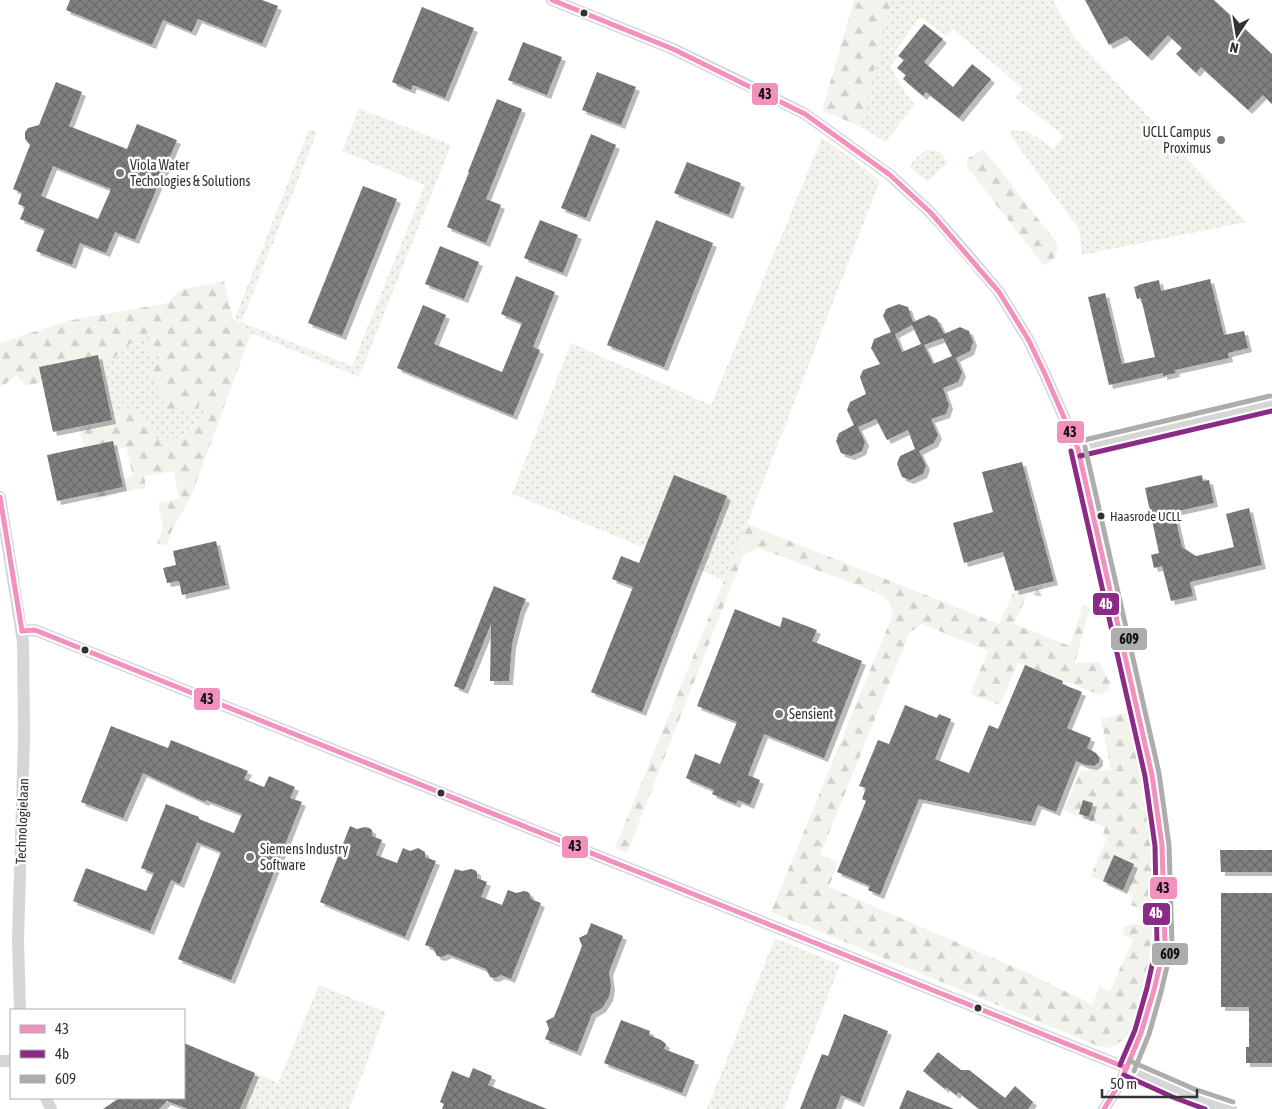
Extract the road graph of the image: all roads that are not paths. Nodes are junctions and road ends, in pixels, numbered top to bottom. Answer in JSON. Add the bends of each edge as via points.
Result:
{"nodes":[{"id":1,"x":552,"y":0,"type":"edge"},
{"id":2,"x":1272,"y":403,"type":"edge"},
{"id":3,"x":1078,"y":449,"type":"junction"},
{"id":4,"x":0,"y":497,"type":"edge"},
{"id":5,"x":22,"y":631,"type":"junction"},
{"id":6,"x":20,"y":1009,"type":"edge"},
{"id":7,"x":1127,"y":1068,"type":"junction"},
{"id":8,"x":1104,"y":1109,"type":"edge"},
{"id":9,"x":1231,"y":1109,"type":"edge"}],
"edges":[{"from":1,"to":3,"type":"street","via":[[673,49],[805,114],[890,175],[931,213],[1010,308],[1044,372]]},
{"from":2,"to":3,"type":"street"},
{"from":3,"to":7,"type":"street","via":[[1152,775],[1162,845],[1165,944],[1142,1032]]},
{"from":4,"to":5,"type":"street","name":"Technologielaan"},
{"from":5,"to":6,"type":"street","name":"Technologielaan","via":[[24,736],[18,941]]},
{"from":5,"to":7,"type":"street","via":[[35,630]]},
{"from":7,"to":8,"type":"street"},
{"from":7,"to":9,"type":"street"}]}
